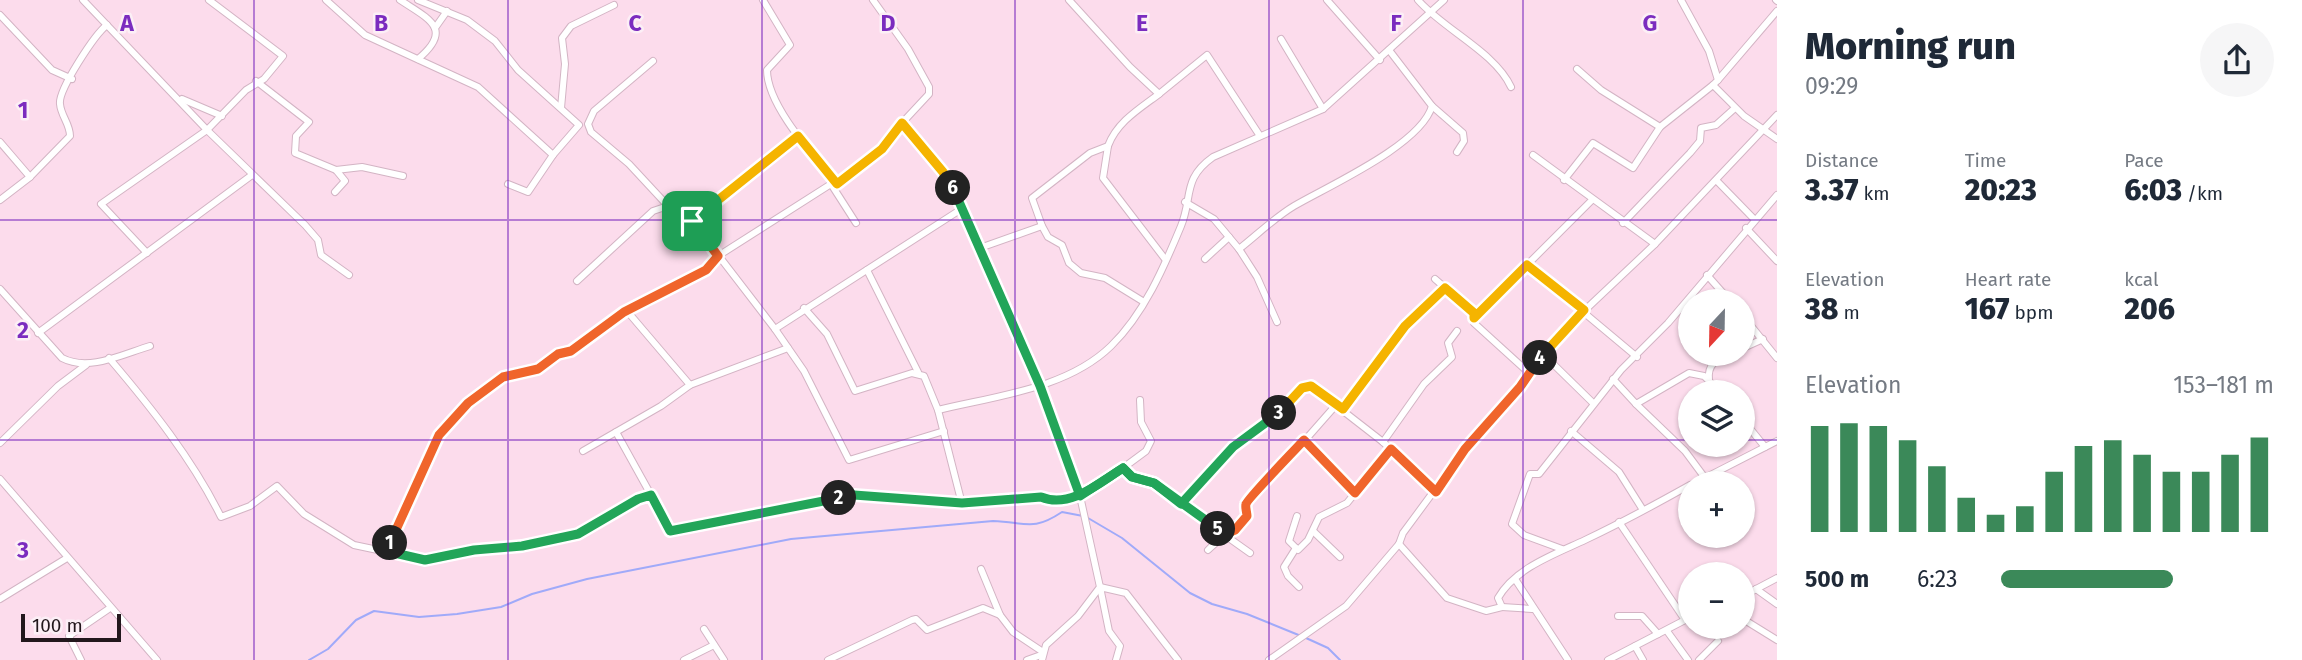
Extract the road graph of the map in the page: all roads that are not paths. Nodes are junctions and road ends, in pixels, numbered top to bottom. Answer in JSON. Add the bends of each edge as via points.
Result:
{"nodes":[{"id":1,"x":83,"y":0,"type":"edge"},
{"id":2,"x":209,"y":0,"type":"edge"},
{"id":3,"x":326,"y":0,"type":"edge"},
{"id":4,"x":400,"y":0,"type":"edge"},
{"id":5,"x":763,"y":0,"type":"edge"},
{"id":6,"x":873,"y":0,"type":"edge"},
{"id":7,"x":1069,"y":0,"type":"edge"},
{"id":8,"x":1327,"y":0,"type":"edge"},
{"id":9,"x":1418,"y":0,"type":"edge"},
{"id":10,"x":1444,"y":0,"type":"edge"},
{"id":11,"x":1681,"y":0,"type":"edge"},
{"id":12,"x":420,"y":1,"type":"edge"},
{"id":13,"x":614,"y":5,"type":"dead end"},
{"id":14,"x":417,"y":11,"type":"junction"},
{"id":15,"x":447,"y":11,"type":"junction"},
{"id":16,"x":1777,"y":11,"type":"edge"},
{"id":17,"x":1430,"y":13,"type":"junction"},
{"id":18,"x":0,"y":15,"type":"edge"},
{"id":19,"x":107,"y":25,"type":"junction"},
{"id":20,"x":436,"y":28,"type":"junction"},
{"id":21,"x":1280,"y":39,"type":"dead end"},
{"id":22,"x":1389,"y":50,"type":"junction"},
{"id":23,"x":418,"y":59,"type":"junction"},
{"id":24,"x":1380,"y":60,"type":"junction"},
{"id":25,"x":653,"y":61,"type":"dead end"},
{"id":26,"x":1577,"y":69,"type":"dead end"},
{"id":27,"x":72,"y":79,"type":"junction"},
{"id":28,"x":256,"y":81,"type":"junction"},
{"id":29,"x":1716,"y":83,"type":"junction"},
{"id":30,"x":1511,"y":88,"type":"dead end"},
{"id":31,"x":1159,"y":94,"type":"junction"},
{"id":32,"x":177,"y":97,"type":"junction"},
{"id":33,"x":1432,"y":106,"type":"junction"},
{"id":34,"x":561,"y":108,"type":"junction"},
{"id":35,"x":1735,"y":108,"type":"junction"},
{"id":36,"x":1323,"y":109,"type":"junction"},
{"id":37,"x":1777,"y":115,"type":"edge"},
{"id":38,"x":222,"y":116,"type":"junction"},
{"id":39,"x":902,"y":123,"type":"junction"},
{"id":40,"x":588,"y":124,"type":"junction"},
{"id":41,"x":579,"y":125,"type":"junction"},
{"id":42,"x":1660,"y":127,"type":"junction"},
{"id":43,"x":207,"y":130,"type":"junction"},
{"id":44,"x":1761,"y":130,"type":"junction"},
{"id":45,"x":798,"y":136,"type":"junction"},
{"id":46,"x":1260,"y":136,"type":"junction"},
{"id":47,"x":1777,"y":139,"type":"edge"},
{"id":48,"x":0,"y":142,"type":"edge"},
{"id":49,"x":1108,"y":146,"type":"junction"},
{"id":50,"x":1457,"y":152,"type":"dead end"},
{"id":51,"x":553,"y":155,"type":"junction"},
{"id":52,"x":1533,"y":155,"type":"dead end"},
{"id":53,"x":336,"y":170,"type":"junction"},
{"id":54,"x":252,"y":175,"type":"junction"},
{"id":55,"x":403,"y":176,"type":"dead end"},
{"id":56,"x":30,"y":177,"type":"junction"},
{"id":57,"x":1564,"y":180,"type":"junction"},
{"id":58,"x":1717,"y":181,"type":"junction"},
{"id":59,"x":508,"y":184,"type":"dead end"},
{"id":60,"x":834,"y":184,"type":"junction"},
{"id":61,"x":335,"y":192,"type":"dead end"},
{"id":62,"x":1777,"y":195,"type":"edge"},
{"id":63,"x":0,"y":200,"type":"edge"},
{"id":64,"x":1592,"y":200,"type":"junction"},
{"id":65,"x":1185,"y":202,"type":"junction"},
{"id":66,"x":668,"y":206,"type":"junction"},
{"id":67,"x":963,"y":208,"type":"junction"},
{"id":68,"x":1754,"y":219,"type":"junction"},
{"id":69,"x":692,"y":221,"type":"junction"},
{"id":70,"x":856,"y":223,"type":"dead end"},
{"id":71,"x":1623,"y":223,"type":"junction"},
{"id":72,"x":1042,"y":226,"type":"junction"},
{"id":73,"x":1746,"y":228,"type":"junction"},
{"id":74,"x":1228,"y":237,"type":"junction"},
{"id":75,"x":1655,"y":244,"type":"junction"},
{"id":76,"x":977,"y":249,"type":"junction"},
{"id":77,"x":1239,"y":249,"type":"junction"},
{"id":78,"x":147,"y":253,"type":"junction"},
{"id":79,"x":718,"y":256,"type":"junction"},
{"id":80,"x":1165,"y":259,"type":"junction"},
{"id":81,"x":1205,"y":259,"type":"dead end"},
{"id":82,"x":1777,"y":261,"type":"edge"},
{"id":83,"x":1527,"y":265,"type":"junction"},
{"id":84,"x":867,"y":270,"type":"junction"},
{"id":85,"x":349,"y":275,"type":"dead end"},
{"id":86,"x":1707,"y":275,"type":"junction"},
{"id":87,"x":1435,"y":279,"type":"dead end"},
{"id":88,"x":577,"y":281,"type":"dead end"},
{"id":89,"x":1445,"y":288,"type":"junction"},
{"id":90,"x":0,"y":289,"type":"edge"},
{"id":91,"x":1719,"y":289,"type":"edge"},
{"id":92,"x":1144,"y":302,"type":"junction"},
{"id":93,"x":804,"y":308,"type":"junction"},
{"id":94,"x":1584,"y":310,"type":"junction"},
{"id":95,"x":627,"y":311,"type":"junction"},
{"id":96,"x":1474,"y":318,"type":"junction"},
{"id":97,"x":1277,"y":322,"type":"dead end"},
{"id":98,"x":775,"y":329,"type":"junction"},
{"id":99,"x":1457,"y":331,"type":"dead end"},
{"id":100,"x":1755,"y":331,"type":"edge"},
{"id":101,"x":38,"y":333,"type":"junction"},
{"id":102,"x":1762,"y":339,"type":"junction"},
{"id":103,"x":1755,"y":342,"type":"edge"},
{"id":104,"x":150,"y":346,"type":"dead end"},
{"id":105,"x":788,"y":348,"type":"junction"},
{"id":106,"x":1543,"y":354,"type":"junction"},
{"id":107,"x":1637,"y":357,"type":"junction"},
{"id":108,"x":109,"y":358,"type":"junction"},
{"id":109,"x":1777,"y":358,"type":"edge"},
{"id":110,"x":86,"y":365,"type":"junction"},
{"id":111,"x":1706,"y":366,"type":"edge"},
{"id":112,"x":1711,"y":366,"type":"edge"},
{"id":113,"x":918,"y":372,"type":"junction"},
{"id":114,"x":1528,"y":372,"type":"junction"},
{"id":115,"x":1691,"y":373,"type":"junction"},
{"id":116,"x":1613,"y":379,"type":"junction"},
{"id":117,"x":1709,"y":380,"type":"joint"},
{"id":118,"x":690,"y":386,"type":"junction"},
{"id":119,"x":1040,"y":386,"type":"junction"},
{"id":120,"x":1140,"y":400,"type":"dead end"},
{"id":121,"x":1593,"y":403,"type":"junction"},
{"id":122,"x":1636,"y":404,"type":"junction"},
{"id":123,"x":1336,"y":405,"type":"junction"},
{"id":124,"x":1343,"y":409,"type":"junction"},
{"id":125,"x":938,"y":410,"type":"junction"},
{"id":126,"x":944,"y":431,"type":"junction"},
{"id":127,"x":1571,"y":431,"type":"junction"},
{"id":128,"x":616,"y":432,"type":"junction"},
{"id":129,"x":1755,"y":435,"type":"edge"},
{"id":130,"x":1304,"y":440,"type":"junction"},
{"id":131,"x":1777,"y":441,"type":"edge"},
{"id":132,"x":1384,"y":442,"type":"junction"},
{"id":133,"x":0,"y":443,"type":"edge"},
{"id":134,"x":1765,"y":447,"type":"junction"},
{"id":135,"x":1391,"y":449,"type":"junction"},
{"id":136,"x":583,"y":451,"type":"dead end"},
{"id":137,"x":1123,"y":468,"type":"junction"},
{"id":138,"x":1700,"y":471,"type":"edge"},
{"id":139,"x":1719,"y":471,"type":"edge"},
{"id":140,"x":0,"y":480,"type":"edge"},
{"id":141,"x":1436,"y":492,"type":"junction"},
{"id":142,"x":1678,"y":492,"type":"edge"},
{"id":143,"x":1355,"y":493,"type":"junction"},
{"id":144,"x":651,"y":495,"type":"junction"},
{"id":145,"x":1080,"y":496,"type":"junction"},
{"id":146,"x":962,"y":503,"type":"junction"},
{"id":147,"x":1181,"y":504,"type":"junction"},
{"id":148,"x":1643,"y":510,"type":"junction"},
{"id":149,"x":1297,"y":516,"type":"dead end"},
{"id":150,"x":1619,"y":522,"type":"junction"},
{"id":151,"x":1313,"y":531,"type":"junction"},
{"id":152,"x":1225,"y":534,"type":"junction"},
{"id":153,"x":1399,"y":544,"type":"junction"},
{"id":154,"x":1296,"y":548,"type":"junction"},
{"id":155,"x":1562,"y":549,"type":"junction"},
{"id":156,"x":1208,"y":550,"type":"dead end"},
{"id":157,"x":386,"y":551,"type":"junction"},
{"id":158,"x":1250,"y":553,"type":"dead end"},
{"id":159,"x":1340,"y":557,"type":"dead end"},
{"id":160,"x":67,"y":558,"type":"junction"},
{"id":161,"x":981,"y":569,"type":"dead end"},
{"id":162,"x":1777,"y":578,"type":"edge"},
{"id":163,"x":1515,"y":579,"type":"junction"},
{"id":164,"x":1100,"y":587,"type":"junction"},
{"id":165,"x":1298,"y":587,"type":"dead end"},
{"id":166,"x":1756,"y":589,"type":"joint"},
{"id":167,"x":0,"y":599,"type":"edge"},
{"id":168,"x":1777,"y":604,"type":"edge"},
{"id":169,"x":1678,"y":606,"type":"edge"},
{"id":170,"x":1502,"y":607,"type":"junction"},
{"id":171,"x":110,"y":608,"type":"junction"},
{"id":172,"x":1532,"y":609,"type":"junction"},
{"id":173,"x":1000,"y":615,"type":"junction"},
{"id":174,"x":1618,"y":617,"type":"dead end"},
{"id":175,"x":1678,"y":625,"type":"edge"},
{"id":176,"x":1755,"y":626,"type":"edge"},
{"id":177,"x":704,"y":629,"type":"dead end"},
{"id":178,"x":1667,"y":631,"type":"junction"},
{"id":179,"x":1658,"y":634,"type":"junction"},
{"id":180,"x":1777,"y":640,"type":"edge"},
{"id":181,"x":1718,"y":641,"type":"dead end"},
{"id":182,"x":714,"y":645,"type":"junction"},
{"id":183,"x":1635,"y":646,"type":"junction"},
{"id":184,"x":1682,"y":650,"type":"junction"},
{"id":185,"x":1042,"y":656,"type":"edge"},
{"id":186,"x":845,"y":657,"type":"edge"},
{"id":187,"x":81,"y":660,"type":"edge"},
{"id":188,"x":158,"y":660,"type":"edge"},
{"id":189,"x":684,"y":660,"type":"edge"},
{"id":190,"x":724,"y":660,"type":"edge"},
{"id":191,"x":828,"y":660,"type":"edge"},
{"id":192,"x":1027,"y":660,"type":"edge"},
{"id":193,"x":1116,"y":660,"type":"edge"},
{"id":194,"x":1178,"y":660,"type":"edge"},
{"id":195,"x":1269,"y":660,"type":"edge"},
{"id":196,"x":1568,"y":660,"type":"edge"},
{"id":197,"x":1608,"y":660,"type":"edge"},
{"id":198,"x":1643,"y":660,"type":"edge"},
{"id":199,"x":1688,"y":660,"type":"edge"},
{"id":200,"x":1693,"y":660,"type":"edge"},
{"id":201,"x":1699,"y":660,"type":"edge"}],
"edges":[{"from":1,"to":19,"type":"street"},
{"from":2,"to":28,"type":"street","via":[[283,56],[264,79]]},
{"from":3,"to":23,"type":"street","via":[[365,35]]},
{"from":4,"to":14,"type":"street"},
{"from":5,"to":45,"type":"street","via":[[789,40],[788,49],[767,71],[767,78]]},
{"from":6,"to":39,"type":"street","via":[[929,87],[924,100]]},
{"from":7,"to":31,"type":"street"},
{"from":8,"to":24,"type":"street"},
{"from":9,"to":17,"type":"street"},
{"from":10,"to":17,"type":"street"},
{"from":11,"to":29,"type":"street","via":[[1709,51]]},
{"from":12,"to":14,"type":"street"},
{"from":12,"to":15,"type":"street"},
{"from":13,"to":34,"type":"street","via":[[571,26],[562,38]]},
{"from":14,"to":20,"type":"street"},
{"from":15,"to":20,"type":"street"},
{"from":15,"to":34,"type":"street","via":[[495,41]]},
{"from":16,"to":29,"type":"street"},
{"from":17,"to":22,"type":"street"},
{"from":17,"to":30,"type":"street","via":[[1483,56]]},
{"from":18,"to":27,"type":"street","via":[[52,70]]},
{"from":19,"to":27,"type":"street","via":[[91,43]]},
{"from":19,"to":32,"type":"street"},
{"from":20,"to":23,"type":"street","via":[[435,43]]},
{"from":21,"to":36,"type":"street"},
{"from":22,"to":24,"type":"street"},
{"from":22,"to":33,"type":"street"},
{"from":23,"to":51,"type":"street","via":[[478,87]]},
{"from":24,"to":36,"type":"street"},
{"from":25,"to":40,"type":"street","via":[[594,111]]},
{"from":26,"to":42,"type":"street"},
{"from":27,"to":56,"type":"street","via":[[60,104],[70,135]]},
{"from":28,"to":38,"type":"street"},
{"from":28,"to":53,"type":"street","via":[[309,122],[296,136],[295,153]]},
{"from":29,"to":35,"type":"street"},
{"from":29,"to":42,"type":"street"},
{"from":31,"to":46,"type":"street","via":[[1207,54]]},
{"from":31,"to":49,"type":"street","via":[[1126,119]]},
{"from":32,"to":38,"type":"street"},
{"from":32,"to":43,"type":"street"},
{"from":33,"to":50,"type":"street","via":[[1462,133],[1464,141]]},
{"from":33,"to":77,"type":"street","via":[[1430,115],[1391,150],[1291,208]]},
{"from":34,"to":41,"type":"street"},
{"from":35,"to":44,"type":"street"},
{"from":35,"to":71,"type":"street","via":[[1716,125],[1701,128],[1700,141]]},
{"from":36,"to":46,"type":"street"},
{"from":37,"to":44,"type":"street"},
{"from":38,"to":43,"type":"street"},
{"from":39,"to":60,"type":"street","via":[[882,149]]},
{"from":39,"to":67,"type":"street","via":[[943,172]]},
{"from":40,"to":41,"type":"street"},
{"from":40,"to":66,"type":"street"},
{"from":41,"to":51,"type":"street"},
{"from":42,"to":57,"type":"street","via":[[1633,167],[1593,143]]},
{"from":43,"to":54,"type":"street"},
{"from":43,"to":78,"type":"street","via":[[101,204]]},
{"from":44,"to":47,"type":"street"},
{"from":44,"to":58,"type":"street"},
{"from":45,"to":60,"type":"street"},
{"from":45,"to":69,"type":"street"},
{"from":46,"to":65,"type":"street","via":[[1213,157],[1198,169]]},
{"from":48,"to":56,"type":"street"},
{"from":49,"to":72,"type":"street","via":[[1084,158],[1032,198]]},
{"from":49,"to":80,"type":"street","via":[[1103,178]]},
{"from":51,"to":59,"type":"street","via":[[528,192]]},
{"from":52,"to":57,"type":"street"},
{"from":53,"to":55,"type":"street","via":[[362,167]]},
{"from":53,"to":61,"type":"street","via":[[345,181]]},
{"from":54,"to":78,"type":"street"},
{"from":54,"to":85,"type":"street","via":[[318,240],[321,255]]},
{"from":56,"to":63,"type":"street"},
{"from":57,"to":64,"type":"street"},
{"from":58,"to":68,"type":"street"},
{"from":58,"to":75,"type":"street"},
{"from":60,"to":70,"type":"street"},
{"from":60,"to":79,"type":"street"},
{"from":62,"to":68,"type":"street"},
{"from":64,"to":71,"type":"street"},
{"from":64,"to":83,"type":"street"},
{"from":65,"to":74,"type":"street","via":[[1214,219]]},
{"from":65,"to":80,"type":"street","via":[[1185,215]]},
{"from":66,"to":69,"type":"street"},
{"from":66,"to":88,"type":"street","via":[[653,211]]},
{"from":67,"to":76,"type":"street"},
{"from":67,"to":84,"type":"street"},
{"from":68,"to":73,"type":"street"},
{"from":69,"to":79,"type":"street"},
{"from":71,"to":75,"type":"street"},
{"from":72,"to":76,"type":"street"},
{"from":72,"to":92,"type":"street","via":[[1081,273],[1105,278]]},
{"from":73,"to":82,"type":"street"},
{"from":73,"to":86,"type":"street"},
{"from":74,"to":77,"type":"street"},
{"from":74,"to":81,"type":"street"},
{"from":75,"to":94,"type":"street"},
{"from":76,"to":119,"type":"street"},
{"from":77,"to":97,"type":"street"},
{"from":78,"to":101,"type":"street"},
{"from":79,"to":95,"type":"street","via":[[688,281]]},
{"from":79,"to":98,"type":"street"},
{"from":80,"to":92,"type":"street"},
{"from":83,"to":94,"type":"street"},
{"from":83,"to":96,"type":"street"},
{"from":84,"to":93,"type":"street"},
{"from":84,"to":113,"type":"street"},
{"from":86,"to":91,"type":"street"},
{"from":86,"to":107,"type":"street"},
{"from":87,"to":89,"type":"street"},
{"from":89,"to":96,"type":"street"},
{"from":89,"to":124,"type":"street","via":[[1405,326]]},
{"from":90,"to":101,"type":"street"},
{"from":92,"to":119,"type":"street","via":[[1111,347]]},
{"from":93,"to":98,"type":"street"},
{"from":93,"to":113,"type":"street","via":[[827,334],[855,391]]},
{"from":94,"to":106,"type":"street"},
{"from":94,"to":107,"type":"street"},
{"from":95,"to":118,"type":"street"},
{"from":95,"to":157,"type":"street","via":[[571,351],[558,354],[538,369],[503,377],[468,403],[439,435]]},
{"from":96,"to":114,"type":"street","via":[[1497,347]]},
{"from":98,"to":105,"type":"street"},
{"from":99,"to":132,"type":"street","via":[[1448,343],[1451,357],[1424,384]]},
{"from":100,"to":102,"type":"street"},
{"from":101,"to":110,"type":"street","via":[[62,358]]},
{"from":102,"to":103,"type":"street"},
{"from":102,"to":109,"type":"street"},
{"from":104,"to":108,"type":"street"},
{"from":105,"to":118,"type":"street"},
{"from":105,"to":126,"type":"street","via":[[849,460]]},
{"from":106,"to":114,"type":"street"},
{"from":106,"to":121,"type":"street"},
{"from":107,"to":116,"type":"street"},
{"from":108,"to":110,"type":"street"},
{"from":108,"to":157,"type":"street","via":[[175,443],[221,517],[250,506],[277,486],[321,526],[354,545]]},
{"from":110,"to":133,"type":"street"},
{"from":111,"to":115,"type":"street"},
{"from":112,"to":117,"type":"street"},
{"from":113,"to":125,"type":"street"},
{"from":114,"to":141,"type":"street"},
{"from":115,"to":117,"type":"street"},
{"from":115,"to":122,"type":"street"},
{"from":116,"to":121,"type":"street"},
{"from":116,"to":122,"type":"street"},
{"from":118,"to":128,"type":"street"},
{"from":119,"to":125,"type":"street"},
{"from":119,"to":145,"type":"street"},
{"from":120,"to":137,"type":"street","via":[[1141,422],[1151,440],[1146,451]]},
{"from":121,"to":127,"type":"street"},
{"from":122,"to":138,"type":"street"},
{"from":123,"to":124,"type":"street"},
{"from":123,"to":130,"type":"street"},
{"from":123,"to":147,"type":"street","via":[[1321,391],[1302,388],[1275,416],[1233,447]]},
{"from":124,"to":132,"type":"street"},
{"from":125,"to":126,"type":"street"},
{"from":126,"to":146,"type":"street"},
{"from":127,"to":148,"type":"street","via":[[1619,472]]},
{"from":127,"to":155,"type":"street","via":[[1539,474],[1530,474],[1512,524],[1524,535]]},
{"from":128,"to":136,"type":"street"},
{"from":128,"to":144,"type":"street"},
{"from":129,"to":134,"type":"street"},
{"from":130,"to":143,"type":"street"},
{"from":130,"to":152,"type":"street","via":[[1252,494],[1245,505],[1247,516]]},
{"from":131,"to":134,"type":"street"},
{"from":132,"to":135,"type":"street"},
{"from":134,"to":139,"type":"street"},
{"from":135,"to":141,"type":"street"},
{"from":135,"to":143,"type":"street"},
{"from":137,"to":145,"type":"street"},
{"from":137,"to":147,"type":"street","via":[[1132,477],[1154,483]]},
{"from":140,"to":160,"type":"street"},
{"from":141,"to":153,"type":"street","via":[[1416,514]]},
{"from":142,"to":148,"type":"street"},
{"from":143,"to":151,"type":"street","via":[[1347,503],[1319,517]]},
{"from":144,"to":146,"type":"street","via":[[670,531],[854,495]]},
{"from":144,"to":157,"type":"street","via":[[578,534],[522,546],[425,560]]},
{"from":145,"to":146,"type":"street"},
{"from":145,"to":164,"type":"street"},
{"from":147,"to":152,"type":"street"},
{"from":148,"to":150,"type":"street"},
{"from":149,"to":154,"type":"street","via":[[1289,541]]},
{"from":150,"to":155,"type":"street"},
{"from":150,"to":169,"type":"street"},
{"from":151,"to":154,"type":"street"},
{"from":151,"to":159,"type":"street"},
{"from":152,"to":156,"type":"street"},
{"from":152,"to":158,"type":"street"},
{"from":153,"to":170,"type":"street","via":[[1447,598],[1486,611]]},
{"from":153,"to":195,"type":"street","via":[[1346,606]]},
{"from":154,"to":165,"type":"street","via":[[1284,567]]},
{"from":155,"to":163,"type":"street"},
{"from":160,"to":167,"type":"street"},
{"from":160,"to":171,"type":"street"},
{"from":161,"to":173,"type":"street"},
{"from":162,"to":166,"type":"street"},
{"from":163,"to":170,"type":"street","via":[[1498,598]]},
{"from":163,"to":172,"type":"street"},
{"from":164,"to":185,"type":"street"},
{"from":164,"to":193,"type":"street","via":[[1109,631],[1120,646]]},
{"from":164,"to":194,"type":"street","via":[[1126,593]]},
{"from":166,"to":168,"type":"street"},
{"from":170,"to":172,"type":"street"},
{"from":171,"to":187,"type":"street","via":[[69,636]]},
{"from":171,"to":188,"type":"street"},
{"from":172,"to":196,"type":"street"},
{"from":173,"to":185,"type":"street"},
{"from":173,"to":186,"type":"street","via":[[982,608],[927,629],[912,620]]},
{"from":174,"to":179,"type":"street","via":[[1643,616]]},
{"from":175,"to":178,"type":"street"},
{"from":176,"to":180,"type":"street"},
{"from":177,"to":182,"type":"street"},
{"from":178,"to":179,"type":"street"},
{"from":178,"to":184,"type":"street"},
{"from":179,"to":183,"type":"street"},
{"from":181,"to":201,"type":"street"},
{"from":182,"to":189,"type":"street"},
{"from":182,"to":190,"type":"street"},
{"from":183,"to":197,"type":"street"},
{"from":183,"to":198,"type":"street"},
{"from":184,"to":199,"type":"street"},
{"from":184,"to":200,"type":"street"},
{"from":185,"to":192,"type":"street"},
{"from":186,"to":191,"type":"street"}]}
